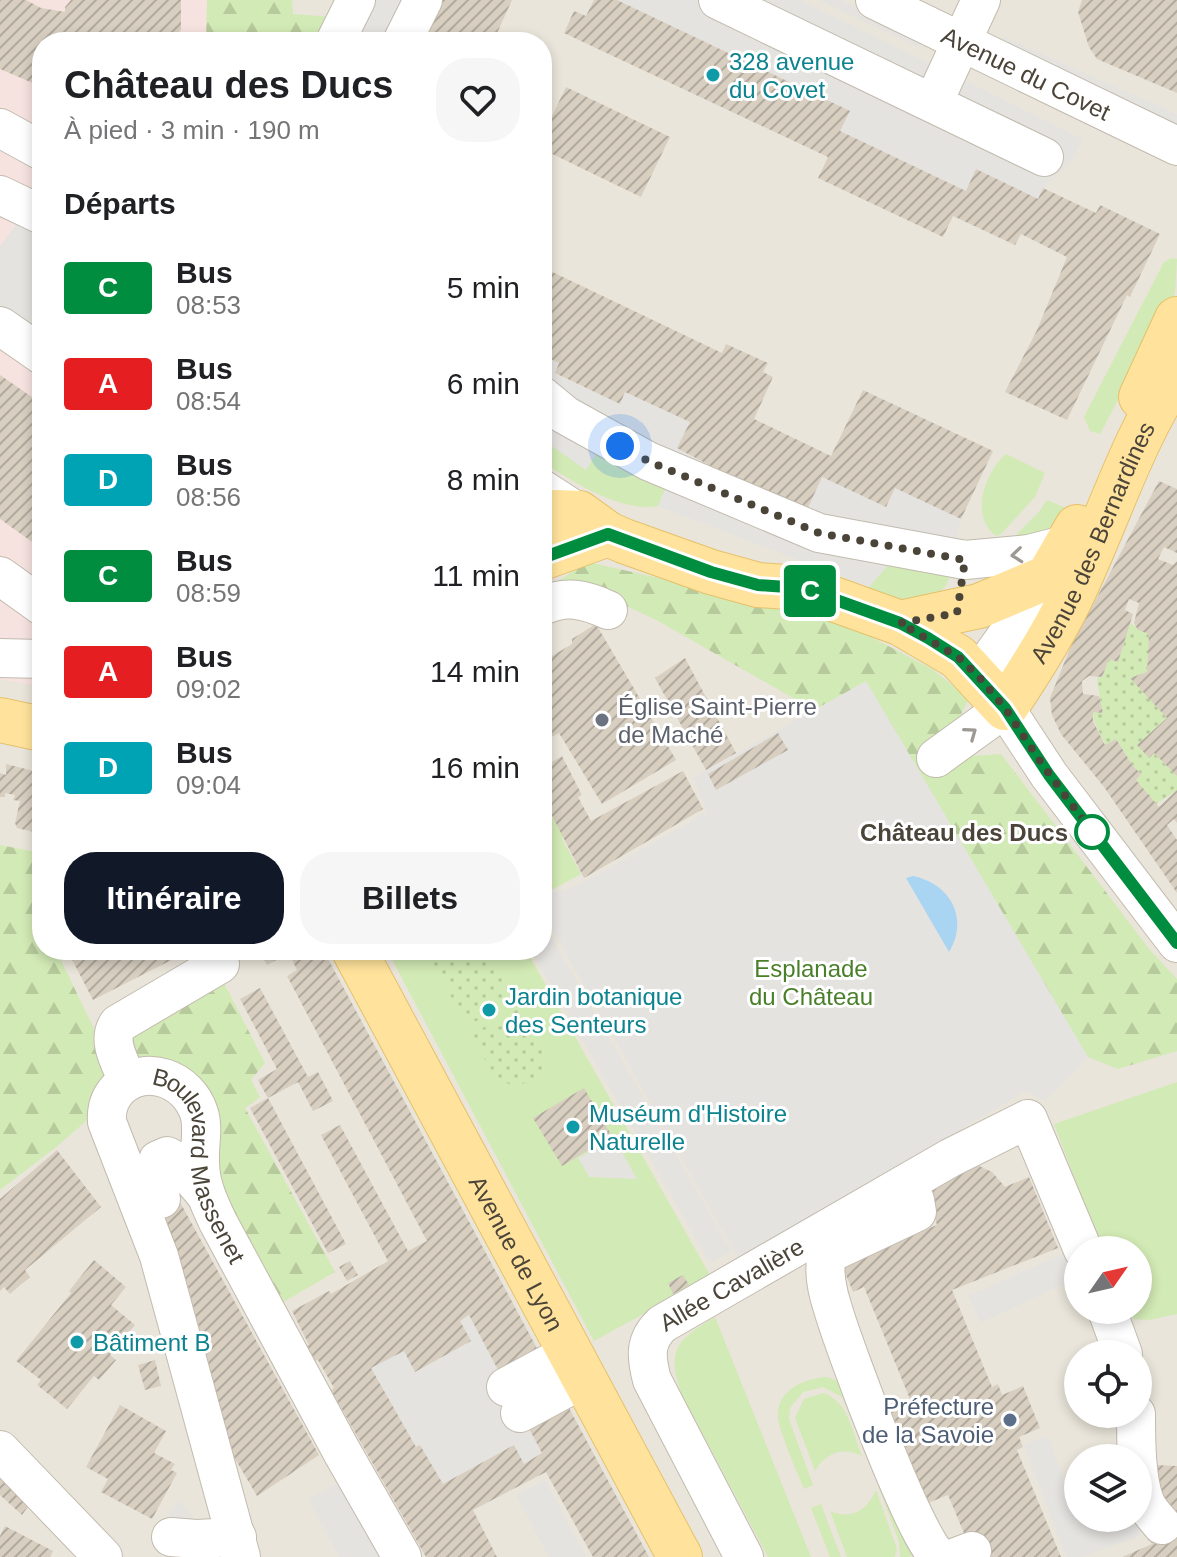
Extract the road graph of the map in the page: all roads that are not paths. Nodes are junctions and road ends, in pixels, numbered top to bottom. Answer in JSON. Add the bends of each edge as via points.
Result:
{"nodes":[{"id":1,"x":356,"y":0,"type":"edge"},
{"id":2,"x":423,"y":0,"type":"edge"},
{"id":3,"x":718,"y":0,"type":"edge"},
{"id":4,"x":875,"y":0,"type":"edge"},
{"id":5,"x":981,"y":0,"type":"edge"},
{"id":6,"x":340,"y":32,"type":"edge"},
{"id":7,"x":407,"y":32,"type":"edge"},
{"id":8,"x":962,"y":42,"type":"junction"},
{"id":9,"x":933,"y":103,"type":"junction"},
{"id":10,"x":0,"y":128,"type":"edge"},
{"id":11,"x":32,"y":146,"type":"edge"},
{"id":12,"x":1177,"y":146,"type":"edge"},
{"id":13,"x":0,"y":154,"type":"edge"},
{"id":14,"x":1044,"y":157,"type":"dead end"},
{"id":15,"x":32,"y":171,"type":"edge"},
{"id":16,"x":1177,"y":319,"type":"edge"},
{"id":17,"x":0,"y":326,"type":"edge"},
{"id":18,"x":32,"y":348,"type":"edge"},
{"id":19,"x":1177,"y":373,"type":"edge"},
{"id":20,"x":552,"y":404,"type":"edge"},
{"id":21,"x":562,"y":509,"type":"edge"},
{"id":22,"x":552,"y":532,"type":"edge"},
{"id":23,"x":965,"y":560,"type":"junction"},
{"id":24,"x":1058,"y":561,"type":"junction"},
{"id":25,"x":0,"y":576,"type":"edge"},
{"id":26,"x":32,"y":599,"type":"edge"},
{"id":27,"x":552,"y":602,"type":"edge"},
{"id":28,"x":608,"y":610,"type":"dead end"},
{"id":29,"x":957,"y":613,"type":"junction"},
{"id":30,"x":900,"y":623,"type":"junction"},
{"id":31,"x":0,"y":658,"type":"edge"},
{"id":32,"x":32,"y":659,"type":"edge"},
{"id":33,"x":991,"y":692,"type":"junction"},
{"id":34,"x":0,"y":720,"type":"edge"},
{"id":35,"x":32,"y":727,"type":"edge"},
{"id":36,"x":936,"y":758,"type":"dead end"},
{"id":37,"x":1177,"y":943,"type":"edge"},
{"id":38,"x":359,"y":960,"type":"edge"},
{"id":39,"x":220,"y":964,"type":"dead end"},
{"id":40,"x":128,"y":1081,"type":"junction"},
{"id":41,"x":905,"y":1184,"type":"junction"},
{"id":42,"x":206,"y":1195,"type":"junction"},
{"id":43,"x":161,"y":1199,"type":"dead end"},
{"id":44,"x":1077,"y":1236,"type":"edge"},
{"id":45,"x":578,"y":1365,"type":"junction"},
{"id":46,"x":513,"y":1400,"type":"dead end"},
{"id":47,"x":1136,"y":1428,"type":"edge"},
{"id":48,"x":0,"y":1450,"type":"edge"},
{"id":49,"x":1162,"y":1525,"type":"dead end"},
{"id":50,"x":171,"y":1537,"type":"dead end"},
{"id":51,"x":239,"y":1547,"type":"edge"},
{"id":52,"x":955,"y":1555,"type":"edge"},
{"id":53,"x":103,"y":1557,"type":"edge"},
{"id":54,"x":402,"y":1557,"type":"edge"},
{"id":55,"x":680,"y":1557,"type":"edge"},
{"id":56,"x":744,"y":1557,"type":"edge"}],
"edges":[{"from":1,"to":6,"type":"street"},
{"from":2,"to":7,"type":"street"},
{"from":3,"to":9,"type":"street"},
{"from":4,"to":8,"type":"street","name":"Avenue du Covet"},
{"from":5,"to":8,"type":"street"},
{"from":8,"to":9,"type":"street"},
{"from":8,"to":12,"type":"street","name":"Avenue du Covet"},
{"from":9,"to":14,"type":"street"},
{"from":10,"to":11,"type":"street"},
{"from":13,"to":15,"type":"street"},
{"from":16,"to":24,"type":"main road","name":"Avenue des Bernardines"},
{"from":17,"to":18,"type":"street"},
{"from":19,"to":33,"type":"main road","name":"Avenue des Bernardines","via":[[1128,466],[1074,593],[1031,669]]},
{"from":20,"to":23,"type":"street","via":[[648,461],[819,533]]},
{"from":21,"to":22,"type":"main road"},
{"from":21,"to":30,"type":"main road","via":[[711,572],[814,592]]},
{"from":24,"to":23,"type":"street","one_way":true,"via":[[1029,554]]},
{"from":23,"to":29,"type":"street"},
{"from":24,"to":29,"type":"main road","name":"Avenue des Bernardines","via":[[997,601]]},
{"from":24,"to":33,"type":"street","name":"Avenue des Bernardines"},
{"from":25,"to":26,"type":"street"},
{"from":27,"to":28,"type":"street","via":[[579,599]]},
{"from":29,"to":30,"type":"main road","name":"Avenue des Bernardines"},
{"from":30,"to":33,"type":"main road","via":[[958,657]]},
{"from":31,"to":32,"type":"street"},
{"from":36,"to":33,"type":"street","one_way":true},
{"from":33,"to":37,"type":"street"},
{"from":34,"to":35,"type":"main road"},
{"from":38,"to":45,"type":"main road","name":"Avenue de Lyon"},
{"from":39,"to":40,"type":"street","via":[[118,1024],[114,1043]]},
{"from":40,"to":42,"type":"street","name":"Boulevard Massenet","via":[[156,1075],[187,1092],[201,1122],[200,1167]]},
{"from":40,"to":51,"type":"street","name":"Boulevard Massenet","via":[[110,1099],[107,1122],[159,1256]]},
{"from":41,"to":44,"type":"street","name":"Allée Cavalière","via":[[1028,1119]]},
{"from":41,"to":52,"type":"street","via":[[917,1212],[828,1254],[825,1262],[832,1307],[921,1536],[934,1554]]},
{"from":41,"to":56,"type":"street","name":"Allée Cavalière","via":[[652,1333],[647,1360],[652,1380]]},
{"from":42,"to":43,"type":"street","via":[[167,1156],[158,1160],[155,1172]]},
{"from":42,"to":54,"type":"street","name":"Boulevard Massenet"},
{"from":45,"to":46,"type":"street"},
{"from":45,"to":55,"type":"main road","name":"Avenue de Lyon"},
{"from":47,"to":49,"type":"street","via":[[1142,1491]]},
{"from":48,"to":53,"type":"street"},
{"from":50,"to":51,"type":"street"}]}
